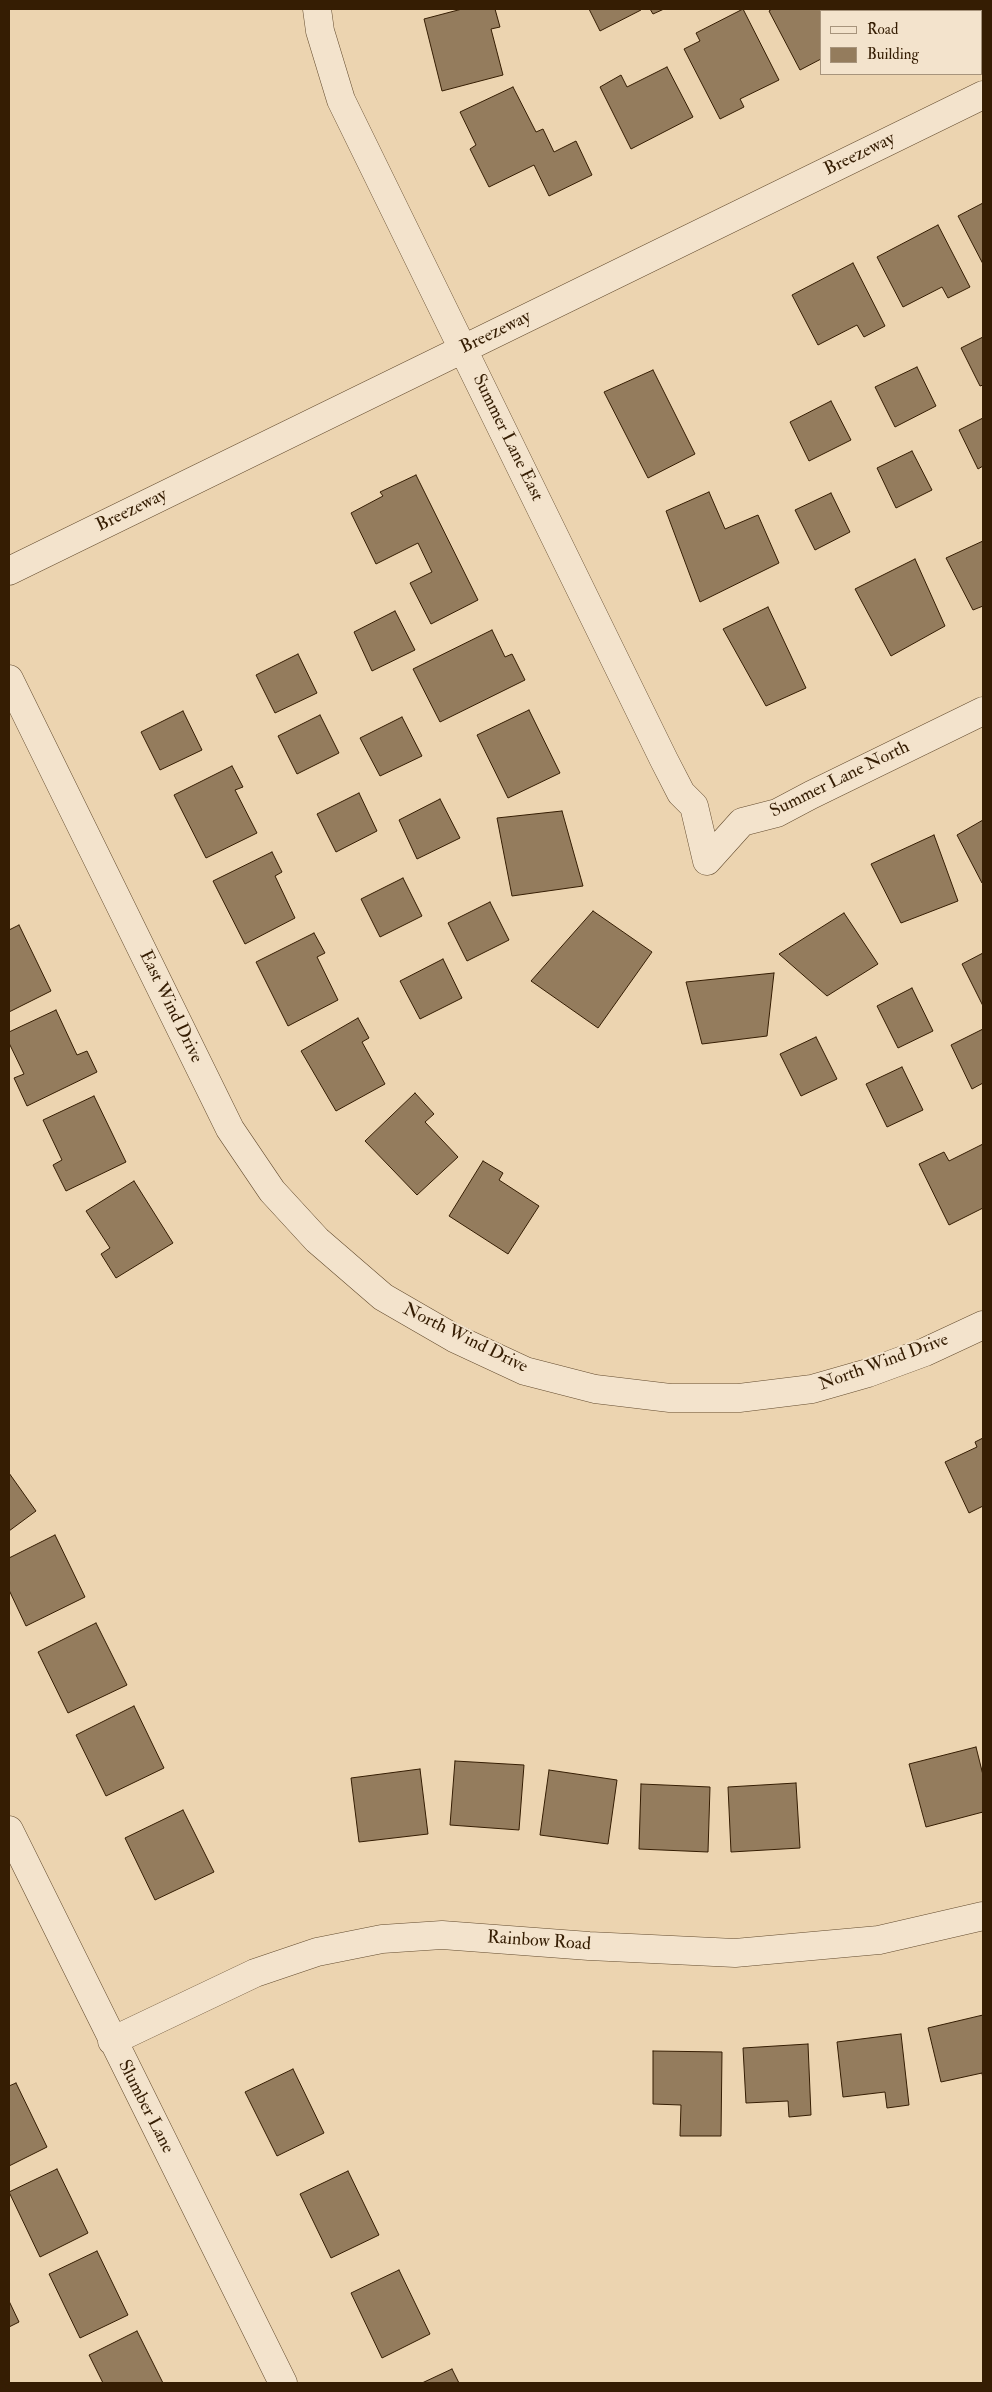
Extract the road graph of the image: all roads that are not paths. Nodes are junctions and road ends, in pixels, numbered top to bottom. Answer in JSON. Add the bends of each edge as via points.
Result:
{"nodes":[{"id":1,"x":317,"y":9,"type":"edge"},
{"id":2,"x":983,"y":95,"type":"edge"},
{"id":3,"x":463,"y":350,"type":"junction"},
{"id":4,"x":9,"y":571,"type":"edge"},
{"id":5,"x":9,"y":679,"type":"edge"},
{"id":6,"x":983,"y":710,"type":"edge"},
{"id":7,"x":707,"y":862,"type":"joint"},
{"id":8,"x":383,"y":1297,"type":"joint"},
{"id":9,"x":983,"y":1325,"type":"edge"},
{"id":10,"x":9,"y":1830,"type":"edge"},
{"id":11,"x":983,"y":1916,"type":"edge"},
{"id":12,"x":112,"y":2041,"type":"junction"},
{"id":13,"x":283,"y":2383,"type":"edge"}],
"edges":[{"from":1,"to":3,"type":"street","name":"Summer Lane East","via":[[320,31],[341,100]]},
{"from":2,"to":3,"type":"street","name":"Breezeway"},
{"from":3,"to":4,"type":"street","name":"Breezeway"},
{"from":3,"to":7,"type":"street","name":"Summer Lane East","via":[[664,760],[681,793],[694,806]]},
{"from":5,"to":8,"type":"street","name":"East Wind Drive","via":[[230,1129],[272,1192],[318,1240]]},
{"from":6,"to":7,"type":"street","name":"Summer Lane North","via":[[777,813],[742,822]]},
{"from":8,"to":9,"type":"street","name":"North Wind Drive","via":[[454,1338],[525,1371],[595,1389],[670,1398],[739,1398],[812,1389],[925,1352]]},
{"from":10,"to":12,"type":"street","name":"Slumber Lane"},
{"from":11,"to":12,"type":"street","name":"Rainbow Road","via":[[879,1940],[735,1953],[442,1935],[382,1939],[317,1952],[255,1973]]},
{"from":12,"to":13,"type":"street","name":"Slumber Lane"}]}
